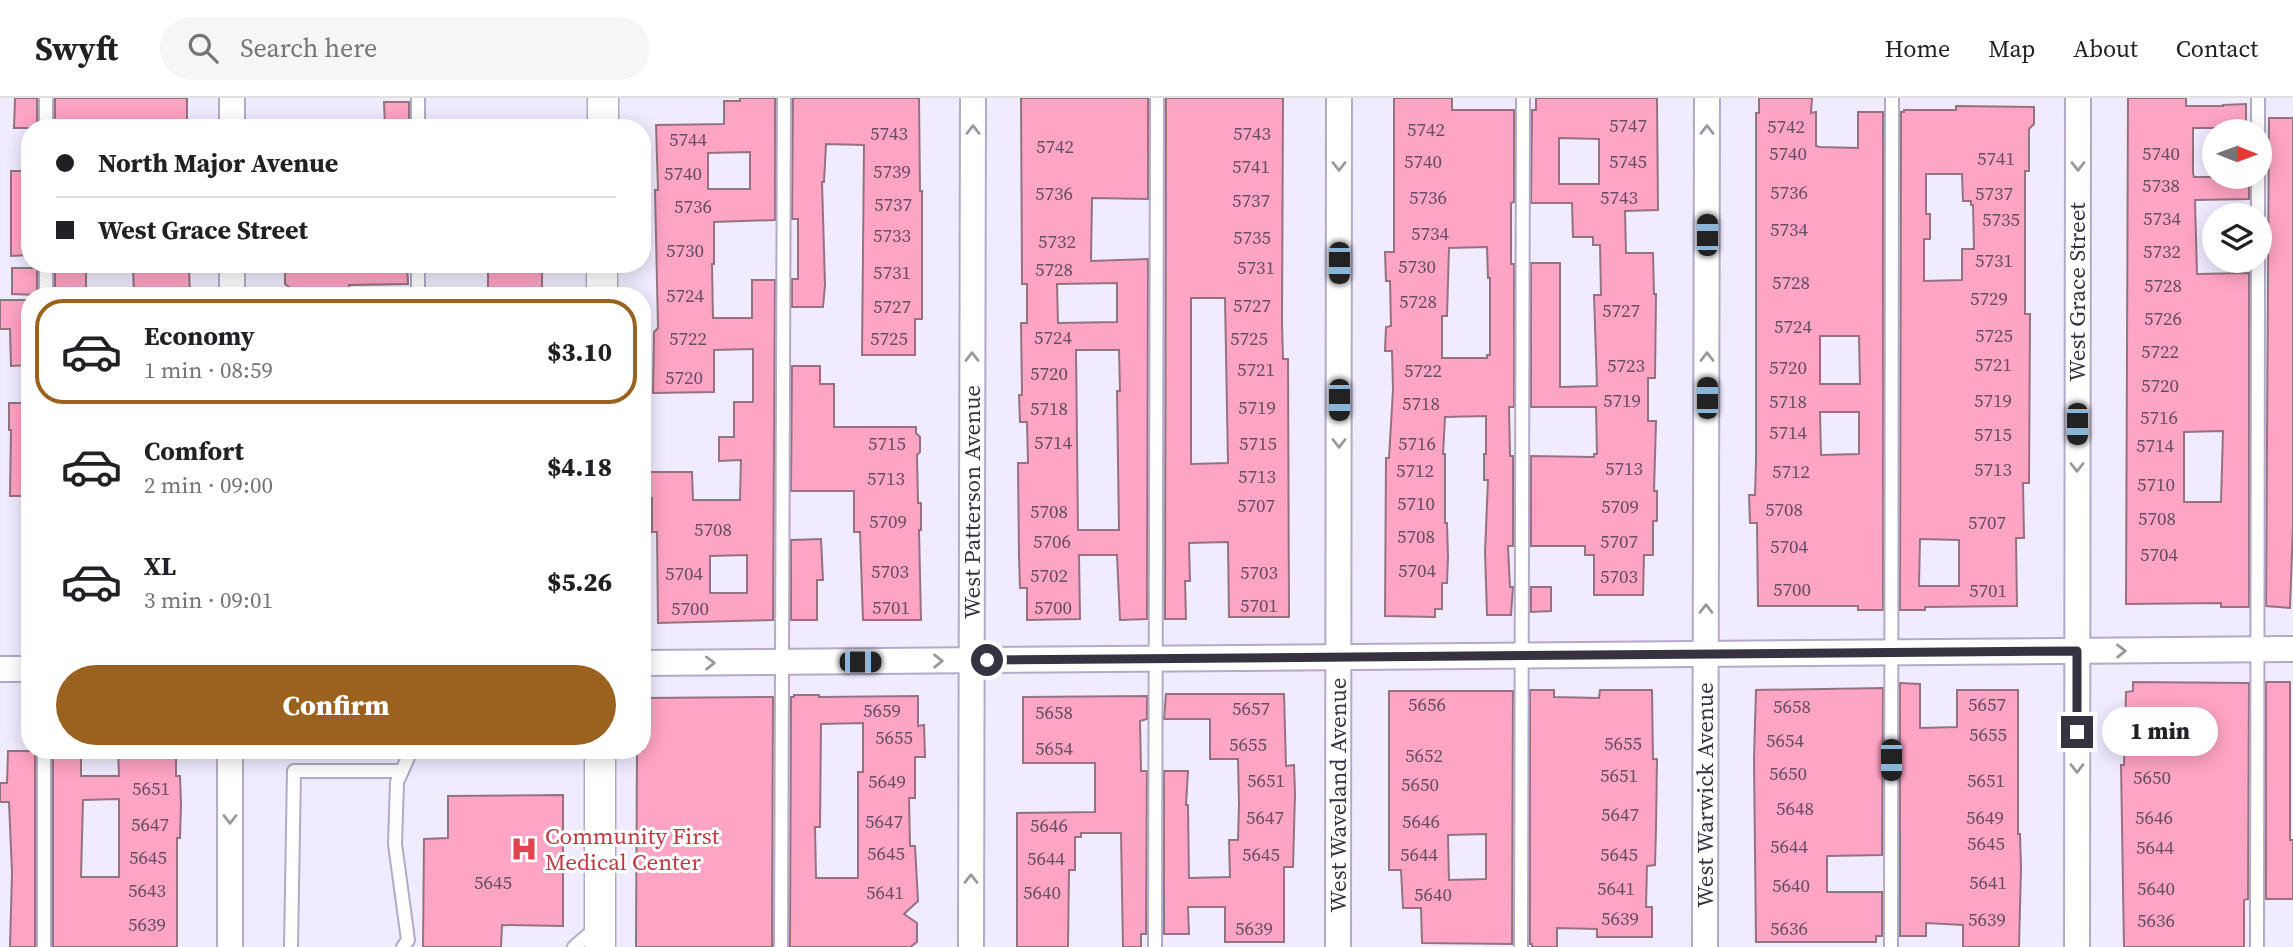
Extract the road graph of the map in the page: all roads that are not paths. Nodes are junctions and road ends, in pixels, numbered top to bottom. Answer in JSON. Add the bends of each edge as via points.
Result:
{"nodes":[{"id":1,"x":46,"y":98,"type":"edge"},
{"id":2,"x":232,"y":98,"type":"edge"},
{"id":3,"x":418,"y":98,"type":"edge"},
{"id":4,"x":603,"y":98,"type":"edge"},
{"id":5,"x":784,"y":98,"type":"edge"},
{"id":6,"x":973,"y":98,"type":"edge"},
{"id":7,"x":1157,"y":98,"type":"edge"},
{"id":8,"x":1339,"y":98,"type":"edge"},
{"id":9,"x":1523,"y":98,"type":"edge"},
{"id":10,"x":1707,"y":98,"type":"edge"},
{"id":11,"x":1892,"y":98,"type":"edge"},
{"id":12,"x":2078,"y":98,"type":"edge"},
{"id":13,"x":2258,"y":98,"type":"edge"},
{"id":14,"x":46,"y":119,"type":"edge"},
{"id":15,"x":232,"y":119,"type":"edge"},
{"id":16,"x":418,"y":119,"type":"edge"},
{"id":17,"x":603,"y":119,"type":"edge"},
{"id":18,"x":2258,"y":119,"type":"edge"},
{"id":19,"x":2258,"y":273,"type":"edge"},
{"id":20,"x":2257,"y":649,"type":"junction"},
{"id":21,"x":2293,"y":649,"type":"edge"},
{"id":22,"x":2077,"y":651,"type":"junction"},
{"id":23,"x":1891,"y":653,"type":"junction"},
{"id":24,"x":1706,"y":654,"type":"junction"},
{"id":25,"x":1522,"y":656,"type":"junction"},
{"id":26,"x":1339,"y":657,"type":"junction"},
{"id":27,"x":1155,"y":659,"type":"junction"},
{"id":28,"x":971,"y":661,"type":"junction"},
{"id":29,"x":782,"y":662,"type":"junction"},
{"id":30,"x":651,"y":663,"type":"edge"},
{"id":31,"x":0,"y":669,"type":"edge"},
{"id":32,"x":21,"y":669,"type":"edge"},
{"id":33,"x":44,"y":759,"type":"edge"},
{"id":34,"x":230,"y":759,"type":"edge"},
{"id":35,"x":407,"y":759,"type":"edge"},
{"id":36,"x":600,"y":759,"type":"edge"},
{"id":37,"x":402,"y":771,"type":"junction"},
{"id":38,"x":600,"y":936,"type":"edge"},
{"id":39,"x":44,"y":947,"type":"edge"},
{"id":40,"x":230,"y":947,"type":"edge"},
{"id":41,"x":291,"y":947,"type":"edge"},
{"id":42,"x":403,"y":947,"type":"edge"},
{"id":43,"x":574,"y":947,"type":"edge"},
{"id":44,"x":781,"y":947,"type":"edge"},
{"id":45,"x":971,"y":947,"type":"edge"},
{"id":46,"x":1155,"y":947,"type":"edge"},
{"id":47,"x":1338,"y":947,"type":"edge"},
{"id":48,"x":1521,"y":947,"type":"edge"},
{"id":49,"x":1705,"y":947,"type":"edge"},
{"id":50,"x":1891,"y":947,"type":"edge"},
{"id":51,"x":2077,"y":947,"type":"edge"},
{"id":52,"x":2257,"y":947,"type":"edge"}],
"edges":[{"from":1,"to":14,"type":"lane"},
{"from":2,"to":15,"type":"street"},
{"from":3,"to":16,"type":"lane"},
{"from":4,"to":17,"type":"street"},
{"from":5,"to":29,"type":"lane"},
{"from":28,"to":6,"type":"street","name":"West Patterson Avenue","one_way":true},
{"from":7,"to":27,"type":"lane"},
{"from":8,"to":26,"type":"street","name":"West Waveland Avenue","one_way":true},
{"from":9,"to":25,"type":"lane"},
{"from":24,"to":10,"type":"street","name":"West Warwick Avenue","one_way":true},
{"from":11,"to":23,"type":"lane"},
{"from":12,"to":22,"type":"street","name":"West Grace Street","one_way":true},
{"from":13,"to":18,"type":"lane"},
{"from":19,"to":20,"type":"lane"},
{"from":20,"to":21,"type":"street"},
{"from":22,"to":20,"type":"street","one_way":true},
{"from":20,"to":52,"type":"lane"},
{"from":22,"to":23,"type":"street"},
{"from":22,"to":51,"type":"street","name":"West Grace Street","one_way":true},
{"from":23,"to":24,"type":"street"},
{"from":23,"to":50,"type":"lane"},
{"from":24,"to":25,"type":"street"},
{"from":24,"to":49,"type":"street","name":"West Warwick Avenue"},
{"from":25,"to":26,"type":"street"},
{"from":25,"to":48,"type":"lane"},
{"from":26,"to":27,"type":"street"},
{"from":26,"to":47,"type":"street","name":"West Waveland Avenue"},
{"from":27,"to":28,"type":"street"},
{"from":27,"to":46,"type":"lane"},
{"from":29,"to":28,"type":"street","one_way":true},
{"from":45,"to":28,"type":"street","name":"West Patterson Avenue","one_way":true},
{"from":30,"to":29,"type":"street","one_way":true},
{"from":29,"to":44,"type":"lane"},
{"from":31,"to":32,"type":"street"},
{"from":33,"to":39,"type":"lane"},
{"from":34,"to":40,"type":"street","one_way":true},
{"from":35,"to":37,"type":"lane"},
{"from":36,"to":38,"type":"street"},
{"from":37,"to":41,"type":"lane","via":[[294,771]]},
{"from":37,"to":42,"type":"lane","via":[[397,782],[395,844],[408,940]]},
{"from":38,"to":43,"type":"lane"}]}
